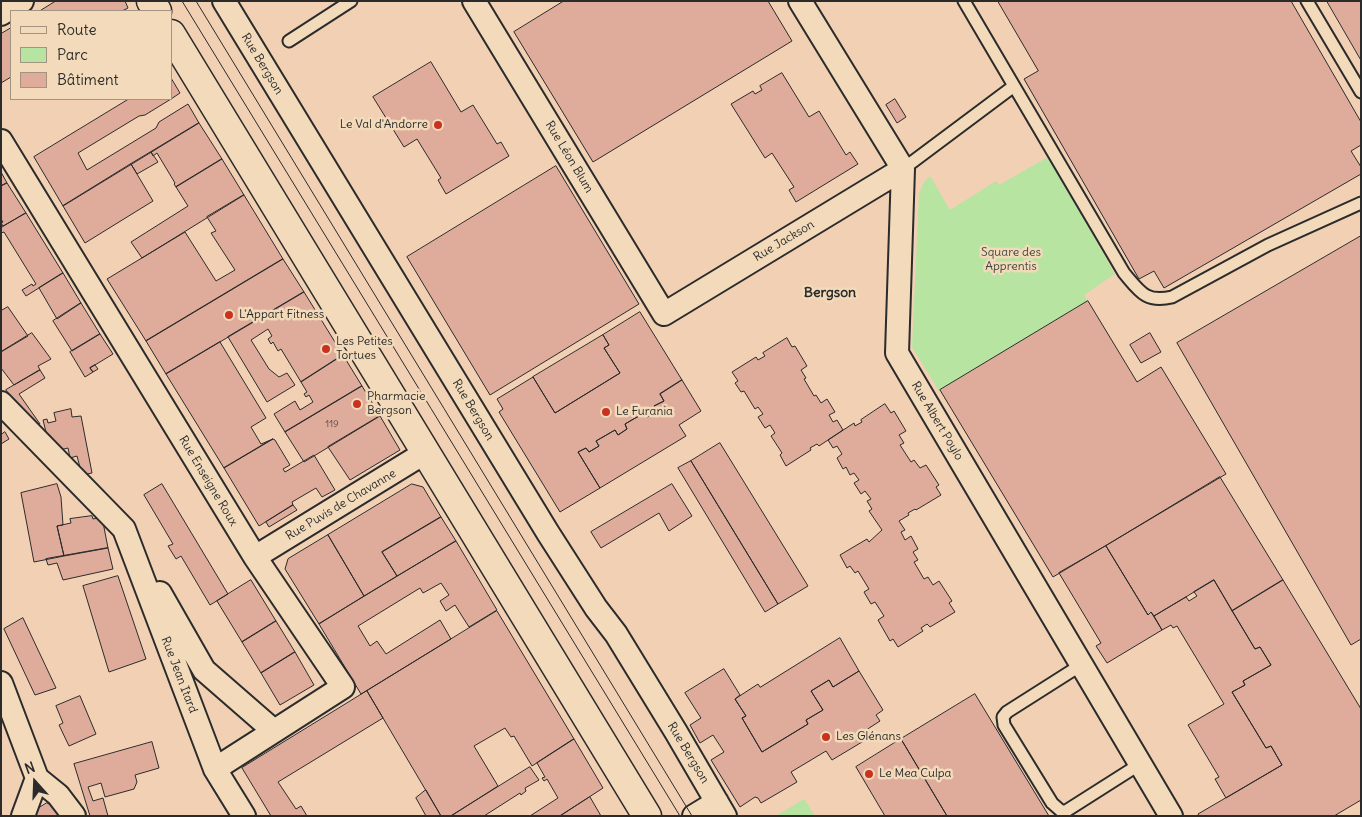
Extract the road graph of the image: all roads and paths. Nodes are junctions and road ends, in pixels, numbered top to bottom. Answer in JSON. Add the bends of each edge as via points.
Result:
{"nodes":[{"id":1,"x":22,"y":1,"type":"edge"},
{"id":2,"x":224,"y":1,"type":"edge"},
{"id":3,"x":351,"y":1,"type":"edge"},
{"id":4,"x":474,"y":1,"type":"edge"},
{"id":5,"x":800,"y":1,"type":"edge"},
{"id":6,"x":964,"y":1,"type":"edge"},
{"id":7,"x":1307,"y":1,"type":"edge"},
{"id":8,"x":1,"y":14,"type":"edge"},
{"id":9,"x":172,"y":36,"type":"edge"},
{"id":10,"x":289,"y":41,"type":"dead end"},
{"id":11,"x":1014,"y":86,"type":"junction"},
{"id":12,"x":1361,"y":92,"type":"edge"},
{"id":13,"x":1,"y":141,"type":"edge"},
{"id":14,"x":903,"y":168,"type":"junction"},
{"id":15,"x":1361,"y":202,"type":"edge"},
{"id":16,"x":664,"y":314,"type":"joint"},
{"id":17,"x":1,"y":403,"type":"edge"},
{"id":18,"x":426,"y":452,"type":"junction"},
{"id":19,"x":124,"y":529,"type":"junction"},
{"id":20,"x":255,"y":557,"type":"junction"},
{"id":21,"x":1081,"y":665,"type":"junction"},
{"id":22,"x":1,"y":683,"type":"edge"},
{"id":23,"x":274,"y":731,"type":"junction"},
{"id":24,"x":1140,"y":764,"type":"junction"},
{"id":25,"x":215,"y":769,"type":"junction"},
{"id":26,"x":37,"y":778,"type":"junction"},
{"id":27,"x":721,"y":809,"type":"edge"},
{"id":28,"x":23,"y":816,"type":"edge"},
{"id":29,"x":74,"y":816,"type":"edge"},
{"id":30,"x":244,"y":816,"type":"edge"},
{"id":31,"x":647,"y":816,"type":"edge"},
{"id":32,"x":694,"y":816,"type":"edge"},
{"id":33,"x":1171,"y":816,"type":"edge"}],
"edges":[{"from":1,"to":8,"type":"street"},
{"from":2,"to":27,"type":"street","name":"Rue Bergson","via":[[548,533],[621,642]]},
{"from":3,"to":10,"type":"lane"},
{"from":4,"to":16,"type":"street","name":"Rue Léon Blum"},
{"from":5,"to":14,"type":"street"},
{"from":6,"to":11,"type":"lane"},
{"from":7,"to":12,"type":"lane"},
{"from":9,"to":18,"type":"main road"},
{"from":11,"to":14,"type":"lane"},
{"from":11,"to":15,"type":"lane","via":[[1124,273],[1140,292],[1157,300],[1172,297],[1268,245]]},
{"from":13,"to":20,"type":"street","name":"Rue Enseigne Roux"},
{"from":14,"to":16,"type":"street","name":"Rue Jackson"},
{"from":14,"to":21,"type":"street","name":"Rue Albert Poylo","via":[[897,353]]},
{"from":17,"to":19,"type":"street","name":"Rue Jean Itard"},
{"from":18,"to":20,"type":"street","name":"Rue Puvis de Chavanne"},
{"from":18,"to":31,"type":"main road"},
{"from":19,"to":23,"type":"street","name":"Rue Jean Itard","via":[[204,670]]},
{"from":19,"to":25,"type":"street","name":"Rue Jean Itard"},
{"from":20,"to":23,"type":"street","name":"Rue Enseigne Roux","via":[[343,687]]},
{"from":21,"to":24,"type":"street","name":"Rue Albert Poylo"},
{"from":21,"to":24,"type":"lane","via":[[1007,712],[1003,717],[1004,725],[1052,804],[1061,811]]},
{"from":22,"to":26,"type":"street"},
{"from":23,"to":25,"type":"street","name":"Rue Enseigne Roux"},
{"from":24,"to":33,"type":"street","name":"Rue Albert Poylo"},
{"from":25,"to":30,"type":"street","name":"Rue Jean Itard"},
{"from":26,"to":28,"type":"street"},
{"from":26,"to":29,"type":"street","via":[[58,795]]},
{"from":27,"to":32,"type":"street"}]}
